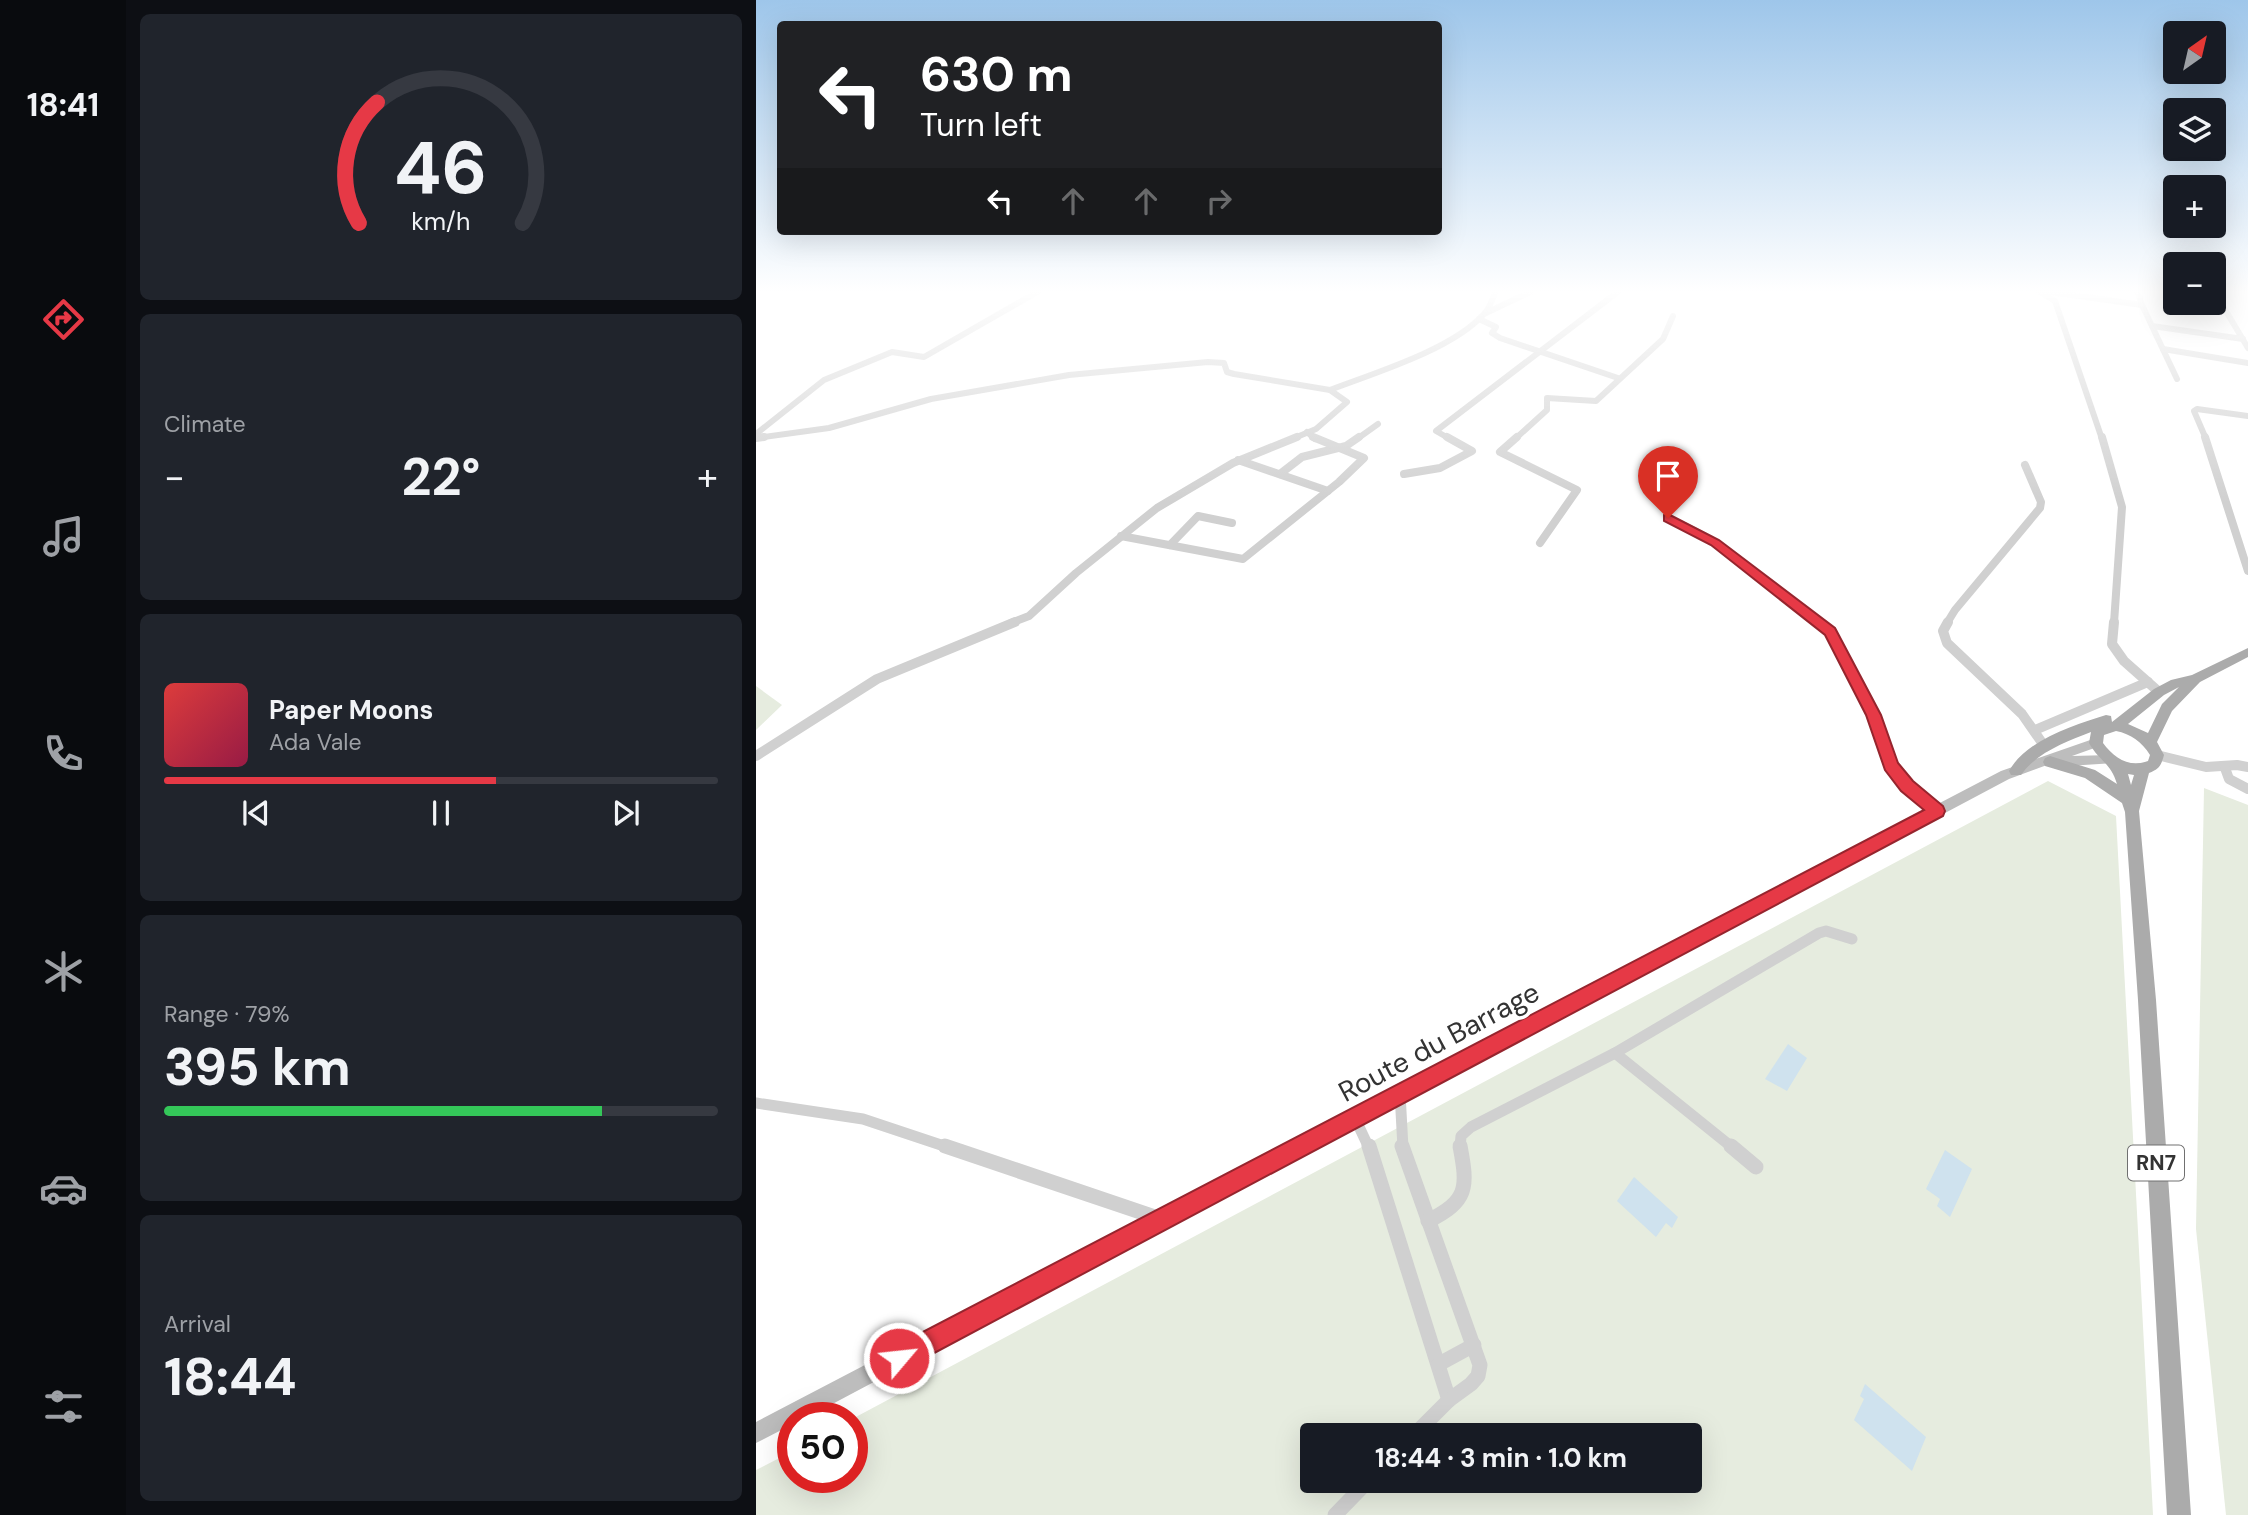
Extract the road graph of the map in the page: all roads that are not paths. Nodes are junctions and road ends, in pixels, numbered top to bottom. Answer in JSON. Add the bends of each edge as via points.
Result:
{"nodes":[{"id":1,"x":867,"y":362,"type":"edge"},
{"id":2,"x":1399,"y":362,"type":"edge"},
{"id":3,"x":1526,"y":362,"type":"edge"},
{"id":4,"x":1572,"y":362,"type":"edge"},
{"id":5,"x":1636,"y":362,"type":"edge"},
{"id":6,"x":2076,"y":362,"type":"edge"},
{"id":7,"x":2169,"y":362,"type":"edge"},
{"id":8,"x":2225,"y":362,"type":"edge"},
{"id":9,"x":2248,"y":365,"type":"edge"},
{"id":10,"x":1618,"y":377,"type":"junction"},
{"id":11,"x":2177,"y":379,"type":"dead end"},
{"id":12,"x":1330,"y":390,"type":"junction"},
{"id":13,"x":2248,"y":416,"type":"edge"},
{"id":14,"x":1378,"y":424,"type":"dead end"},
{"id":15,"x":1307,"y":432,"type":"junction"},
{"id":16,"x":756,"y":436,"type":"edge"},
{"id":17,"x":1339,"y":448,"type":"junction"},
{"id":18,"x":1238,"y":460,"type":"junction"},
{"id":19,"x":2025,"y":465,"type":"dead end"},
{"id":20,"x":1280,"y":474,"type":"junction"},
{"id":21,"x":1404,"y":474,"type":"dead end"},
{"id":22,"x":1328,"y":491,"type":"junction"},
{"id":23,"x":1668,"y":518,"type":"dead end"},
{"id":24,"x":1231,"y":523,"type":"dead end"},
{"id":25,"x":1121,"y":536,"type":"junction"},
{"id":26,"x":1540,"y":543,"type":"dead end"},
{"id":27,"x":1170,"y":545,"type":"junction"},
{"id":28,"x":2248,"y":571,"type":"edge"},
{"id":29,"x":2248,"y":652,"type":"edge"},
{"id":30,"x":2195,"y":679,"type":"junction"},
{"id":31,"x":2148,"y":682,"type":"junction"},
{"id":32,"x":2159,"y":692,"type":"junction"},
{"id":33,"x":2145,"y":702,"type":"junction"},
{"id":34,"x":2116,"y":726,"type":"junction"},
{"id":35,"x":2035,"y":730,"type":"junction"},
{"id":36,"x":2096,"y":743,"type":"junction"},
{"id":37,"x":2045,"y":747,"type":"junction"},
{"id":38,"x":2153,"y":749,"type":"junction"},
{"id":39,"x":756,"y":756,"type":"edge"},
{"id":40,"x":2115,"y":762,"type":"junction"},
{"id":41,"x":2246,"y":762,"type":"edge"},
{"id":42,"x":2044,"y":763,"type":"junction"},
{"id":43,"x":2143,"y":769,"type":"junction"},
{"id":44,"x":2016,"y":771,"type":"junction"},
{"id":45,"x":2226,"y":772,"type":"junction"},
{"id":46,"x":2248,"y":789,"type":"edge"},
{"id":47,"x":2130,"y":806,"type":"junction"},
{"id":48,"x":1937,"y":811,"type":"junction"},
{"id":49,"x":1852,"y":939,"type":"dead end"},
{"id":50,"x":1615,"y":1053,"type":"junction"},
{"id":51,"x":1400,"y":1093,"type":"junction"},
{"id":52,"x":756,"y":1103,"type":"edge"},
{"id":53,"x":1354,"y":1116,"type":"junction"},
{"id":54,"x":1756,"y":1167,"type":"dead end"},
{"id":55,"x":1161,"y":1219,"type":"junction"},
{"id":56,"x":1428,"y":1221,"type":"junction"},
{"id":57,"x":1474,"y":1345,"type":"junction"},
{"id":58,"x":1438,"y":1364,"type":"junction"},
{"id":59,"x":1449,"y":1400,"type":"junction"},
{"id":60,"x":1426,"y":1423,"type":"edge"},
{"id":61,"x":756,"y":1433,"type":"edge"},
{"id":62,"x":1356,"y":1493,"type":"edge"},
{"id":63,"x":1335,"y":1515,"type":"edge"},
{"id":64,"x":2179,"y":1515,"type":"edge"}],
"edges":[{"from":1,"to":16,"type":"street","via":[[831,376]]},
{"from":2,"to":12,"type":"street"},
{"from":3,"to":21,"type":"street","via":[[1436,431],[1472,450],[1440,468]]},
{"from":4,"to":10,"type":"street"},
{"from":5,"to":10,"type":"street"},
{"from":6,"to":31,"type":"street","via":[[2122,507],[2112,644],[2123,661]]},
{"from":7,"to":11,"type":"street"},
{"from":8,"to":9,"type":"street"},
{"from":10,"to":26,"type":"street","via":[[1596,401],[1547,398],[1547,410],[1500,453],[1577,490]]},
{"from":12,"to":15,"type":"street","via":[[1346,399],[1345,405]]},
{"from":12,"to":16,"type":"street","via":[[1234,374],[1221,362],[1095,371],[943,397],[841,425]]},
{"from":13,"to":28,"type":"street","via":[[2194,411],[2213,454]]},
{"from":14,"to":17,"type":"street"},
{"from":15,"to":17,"type":"street"},
{"from":15,"to":18,"type":"street"},
{"from":17,"to":20,"type":"street","via":[[1301,457]]},
{"from":17,"to":22,"type":"street","via":[[1363,458]]},
{"from":18,"to":20,"type":"street"},
{"from":18,"to":25,"type":"street","via":[[1157,508]]},
{"from":19,"to":35,"type":"street","via":[[2040,508],[1967,594],[1944,636]]},
{"from":20,"to":22,"type":"street"},
{"from":22,"to":27,"type":"street","via":[[1243,559]]},
{"from":23,"to":48,"type":"street","via":[[1715,542],[1830,632],[1874,715],[1891,765],[1907,786]]},
{"from":24,"to":27,"type":"street","via":[[1198,516]]},
{"from":25,"to":27,"type":"street"},
{"from":25,"to":39,"type":"street","via":[[1029,616],[877,679]]},
{"from":29,"to":30,"type":"main road"},
{"from":30,"to":32,"type":"main road"},
{"from":30,"to":38,"type":"main road","via":[[2166,708]]},
{"from":31,"to":32,"type":"street"},
{"from":31,"to":35,"type":"street"},
{"from":32,"to":33,"type":"main road"},
{"from":33,"to":34,"type":"main road"},
{"from":33,"to":37,"type":"main road"},
{"from":34,"to":36,"type":"main road","via":[[2101,729]]},
{"from":34,"to":38,"type":"main road","via":[[2134,731]]},
{"from":35,"to":37,"type":"street"},
{"from":36,"to":40,"type":"main road","number":"RN7"},
{"from":36,"to":42,"type":"main road","name":"Route du Barrage"},
{"from":37,"to":44,"type":"main road","via":[[2019,763]]},
{"from":38,"to":43,"type":"main road","via":[[2154,765]]},
{"from":38,"to":45,"type":"street"},
{"from":40,"to":42,"type":"main road","name":"Route du Barrage"},
{"from":40,"to":43,"type":"main road"},
{"from":40,"to":47,"type":"main road","number":"RN7"},
{"from":41,"to":45,"type":"street","via":[[2231,764]]},
{"from":42,"to":44,"type":"main road","name":"Route du Barrage"},
{"from":42,"to":47,"type":"main road","via":[[2090,774]]},
{"from":43,"to":47,"type":"main road","number":"RN7"},
{"from":44,"to":48,"type":"main road","name":"Route du Barrage"},
{"from":45,"to":46,"type":"street","via":[[2234,783]]},
{"from":47,"to":64,"type":"main road","number":"RN7","via":[[2147,1000]]},
{"from":48,"to":51,"type":"main road","name":"Route du Barrage"},
{"from":49,"to":50,"type":"street","via":[[1819,933]]},
{"from":50,"to":54,"type":"street"},
{"from":50,"to":56,"type":"street","via":[[1464,1132],[1460,1143],[1467,1184],[1451,1209]]},
{"from":51,"to":53,"type":"main road","name":"Route du Barrage"},
{"from":51,"to":56,"type":"street","via":[[1401,1143]]},
{"from":52,"to":55,"type":"street","via":[[863,1119]]},
{"from":53,"to":55,"type":"main road","name":"Route du Barrage"},
{"from":53,"to":58,"type":"street","via":[[1368,1144]]},
{"from":55,"to":61,"type":"main road","name":"Route du Barrage"},
{"from":56,"to":57,"type":"street"},
{"from":57,"to":58,"type":"street"},
{"from":57,"to":59,"type":"street","via":[[1478,1376]]},
{"from":58,"to":59,"type":"street"},
{"from":59,"to":60,"type":"street"},
{"from":62,"to":63,"type":"street"}]}
